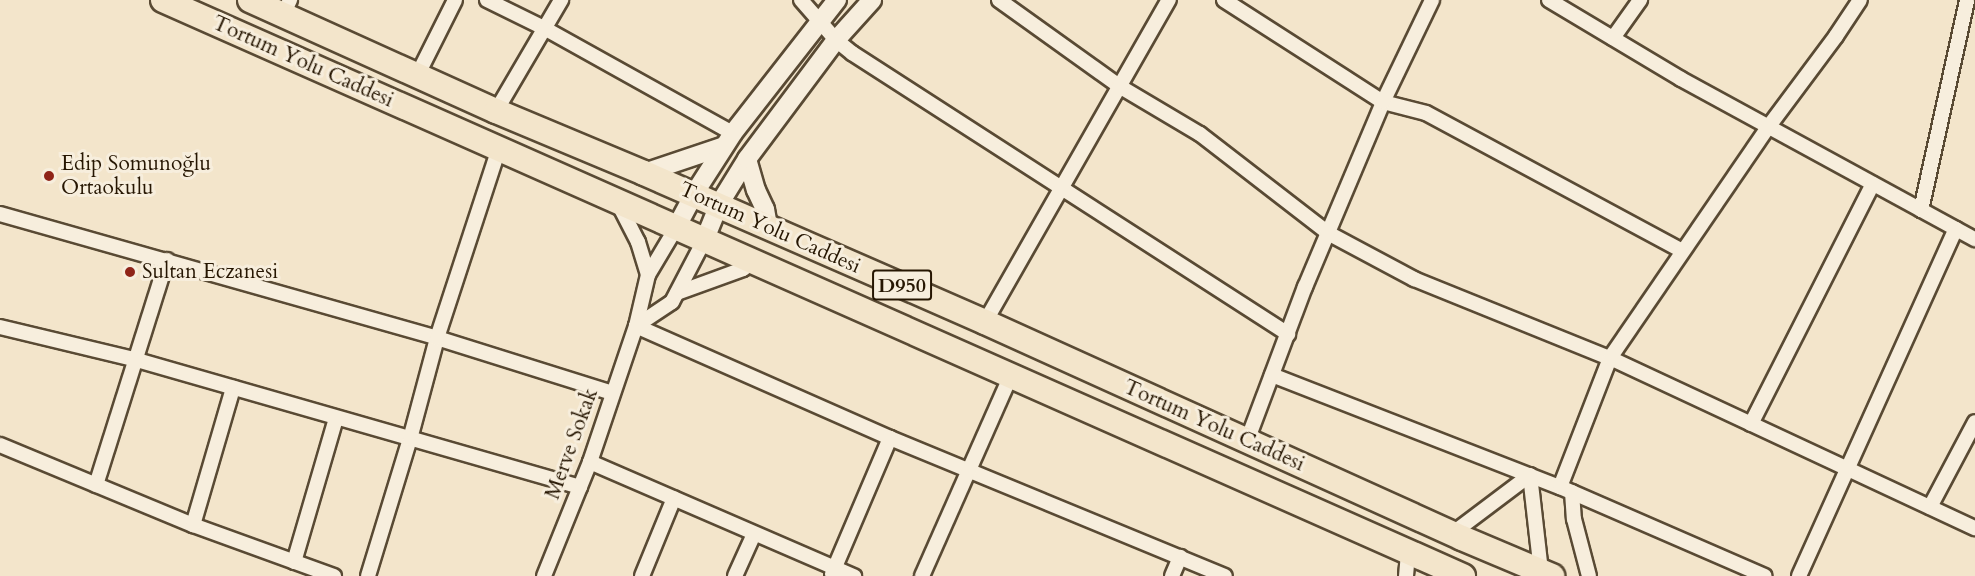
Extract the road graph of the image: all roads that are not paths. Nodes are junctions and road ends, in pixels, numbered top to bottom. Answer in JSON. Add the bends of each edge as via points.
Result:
{"nodes":[{"id":1,"x":163,"y":0,"type":"edge"},
{"id":2,"x":250,"y":0,"type":"edge"},
{"id":3,"x":455,"y":0,"type":"edge"},
{"id":4,"x":487,"y":0,"type":"edge"},
{"id":5,"x":561,"y":0,"type":"edge"},
{"id":6,"x":801,"y":0,"type":"edge"},
{"id":7,"x":837,"y":0,"type":"edge"},
{"id":8,"x":872,"y":0,"type":"edge"},
{"id":9,"x":999,"y":0,"type":"edge"},
{"id":10,"x":1169,"y":0,"type":"edge"},
{"id":11,"x":1224,"y":0,"type":"edge"},
{"id":12,"x":1432,"y":0,"type":"edge"},
{"id":13,"x":1549,"y":0,"type":"edge"},
{"id":14,"x":1640,"y":0,"type":"edge"},
{"id":15,"x":1860,"y":0,"type":"edge"},
{"id":16,"x":1966,"y":0,"type":"edge"},
{"id":17,"x":287,"y":8,"type":"edge"},
{"id":18,"x":819,"y":22,"type":"junction"},
{"id":19,"x":544,"y":28,"type":"junction"},
{"id":20,"x":1612,"y":38,"type":"junction"},
{"id":21,"x":836,"y":40,"type":"junction"},
{"id":22,"x":417,"y":76,"type":"junction"},
{"id":23,"x":1119,"y":86,"type":"junction"},
{"id":24,"x":1383,"y":102,"type":"junction"},
{"id":25,"x":496,"y":111,"type":"junction"},
{"id":26,"x":1768,"y":126,"type":"junction"},
{"id":27,"x":728,"y":140,"type":"junction"},
{"id":28,"x":499,"y":148,"type":"junction"},
{"id":29,"x":747,"y":159,"type":"junction"},
{"id":30,"x":644,"y":172,"type":"junction"},
{"id":31,"x":1873,"y":184,"type":"junction"},
{"id":32,"x":1061,"y":188,"type":"junction"},
{"id":33,"x":694,"y":194,"type":"junction"},
{"id":34,"x":618,"y":203,"type":"junction"},
{"id":35,"x":718,"y":206,"type":"junction"},
{"id":36,"x":1921,"y":210,"type":"junction"},
{"id":37,"x":0,"y":214,"type":"edge"},
{"id":38,"x":768,"y":226,"type":"junction"},
{"id":39,"x":676,"y":228,"type":"junction"},
{"id":40,"x":1956,"y":229,"type":"junction"},
{"id":41,"x":1328,"y":233,"type":"junction"},
{"id":42,"x":705,"y":239,"type":"junction"},
{"id":43,"x":1975,"y":239,"type":"edge"},
{"id":44,"x":1682,"y":251,"type":"junction"},
{"id":45,"x":167,"y":260,"type":"junction"},
{"id":46,"x":753,"y":262,"type":"junction"},
{"id":47,"x":648,"y":275,"type":"junction"},
{"id":48,"x":677,"y":293,"type":"junction"},
{"id":49,"x":985,"y":322,"type":"junction"},
{"id":50,"x":636,"y":326,"type":"junction"},
{"id":51,"x":0,"y":327,"type":"edge"},
{"id":52,"x":1288,"y":334,"type":"junction"},
{"id":53,"x":437,"y":338,"type":"junction"},
{"id":54,"x":1610,"y":358,"type":"junction"},
{"id":55,"x":137,"y":360,"type":"junction"},
{"id":56,"x":1272,"y":375,"type":"junction"},
{"id":57,"x":1010,"y":377,"type":"junction"},
{"id":58,"x":233,"y":388,"type":"junction"},
{"id":59,"x":612,"y":393,"type":"junction"},
{"id":60,"x":336,"y":418,"type":"junction"},
{"id":61,"x":1975,"y":422,"type":"edge"},
{"id":62,"x":1751,"y":424,"type":"junction"},
{"id":63,"x":890,"y":438,"type":"junction"},
{"id":64,"x":410,"y":439,"type":"junction"},
{"id":65,"x":1246,"y":441,"type":"junction"},
{"id":66,"x":0,"y":445,"type":"edge"},
{"id":67,"x":590,"y":462,"type":"junction"},
{"id":68,"x":968,"y":469,"type":"junction"},
{"id":69,"x":1847,"y":469,"type":"junction"},
{"id":70,"x":1530,"y":475,"type":"junction"},
{"id":71,"x":96,"y":484,"type":"junction"},
{"id":72,"x":580,"y":487,"type":"junction"},
{"id":73,"x":1566,"y":490,"type":"junction"},
{"id":74,"x":674,"y":498,"type":"junction"},
{"id":75,"x":1930,"y":507,"type":"junction"},
{"id":76,"x":193,"y":525,"type":"junction"},
{"id":77,"x":1975,"y":528,"type":"edge"},
{"id":78,"x":1453,"y":533,"type":"junction"},
{"id":79,"x":753,"y":534,"type":"junction"},
{"id":80,"x":1408,"y":552,"type":"junction"},
{"id":81,"x":1180,"y":557,"type":"junction"},
{"id":82,"x":294,"y":561,"type":"junction"},
{"id":83,"x":833,"y":572,"type":"edge"},
{"id":84,"x":1453,"y":574,"type":"edge"},
{"id":85,"x":1547,"y":574,"type":"edge"},
{"id":86,"x":334,"y":576,"type":"edge"},
{"id":87,"x":368,"y":576,"type":"edge"},
{"id":88,"x":544,"y":576,"type":"edge"},
{"id":89,"x":642,"y":576,"type":"edge"},
{"id":90,"x":735,"y":576,"type":"edge"},
{"id":91,"x":854,"y":576,"type":"edge"},
{"id":92,"x":922,"y":576,"type":"edge"},
{"id":93,"x":1172,"y":576,"type":"edge"},
{"id":94,"x":1225,"y":576,"type":"edge"},
{"id":95,"x":1406,"y":576,"type":"edge"},
{"id":96,"x":1589,"y":576,"type":"edge"},
{"id":97,"x":1765,"y":576,"type":"edge"},
{"id":98,"x":1798,"y":576,"type":"edge"}],
"edges":[{"from":1,"to":28,"type":"highway","name":"Tortum Yolu Caddesi","number":"D950"},
{"from":2,"to":17,"type":"highway","name":"Tortum Yolu Caddesi","number":"D950"},
{"from":3,"to":22,"type":"street"},
{"from":4,"to":19,"type":"street"},
{"from":5,"to":19,"type":"street"},
{"from":6,"to":18,"type":"street"},
{"from":7,"to":18,"type":"street"},
{"from":8,"to":21,"type":"street"},
{"from":9,"to":23,"type":"street"},
{"from":10,"to":23,"type":"street"},
{"from":11,"to":24,"type":"street"},
{"from":12,"to":24,"type":"street"},
{"from":13,"to":20,"type":"street"},
{"from":14,"to":20,"type":"street"},
{"from":15,"to":26,"type":"street"},
{"from":16,"to":36,"type":"street"},
{"from":17,"to":22,"type":"highway","name":"Tortum Yolu Caddesi","number":"D950"},
{"from":18,"to":21,"type":"street"},
{"from":18,"to":27,"type":"street"},
{"from":19,"to":25,"type":"street"},
{"from":19,"to":27,"type":"street"},
{"from":20,"to":26,"type":"street"},
{"from":21,"to":29,"type":"street"},
{"from":21,"to":32,"type":"street"},
{"from":22,"to":25,"type":"highway","name":"Tortum Yolu Caddesi","number":"D950"},
{"from":23,"to":32,"type":"street"},
{"from":23,"to":41,"type":"street","via":[[1200,134]]},
{"from":24,"to":41,"type":"street"},
{"from":24,"to":44,"type":"street","via":[[1426,113]]},
{"from":25,"to":30,"type":"highway","name":"Tortum Yolu Caddesi","number":"D950"},
{"from":26,"to":31,"type":"street"},
{"from":26,"to":44,"type":"street"},
{"from":27,"to":30,"type":"street"},
{"from":27,"to":33,"type":"street"},
{"from":28,"to":34,"type":"highway","name":"Tortum Yolu Caddesi","number":"D950"},
{"from":28,"to":53,"type":"street"},
{"from":29,"to":35,"type":"street"},
{"from":29,"to":38,"type":"street"},
{"from":30,"to":33,"type":"highway","name":"Tortum Yolu Caddesi","number":"D950"},
{"from":31,"to":36,"type":"street"},
{"from":31,"to":62,"type":"street"},
{"from":32,"to":49,"type":"street"},
{"from":32,"to":52,"type":"street"},
{"from":33,"to":35,"type":"highway","name":"Tortum Yolu Caddesi","number":"D950"},
{"from":33,"to":39,"type":"street"},
{"from":34,"to":39,"type":"highway","name":"Tortum Yolu Caddesi","number":"D950"},
{"from":34,"to":47,"type":"street","via":[[638,242]]},
{"from":35,"to":38,"type":"highway","name":"Tortum Yolu Caddesi","number":"D950"},
{"from":35,"to":42,"type":"street"},
{"from":36,"to":40,"type":"street"},
{"from":37,"to":45,"type":"street"},
{"from":38,"to":49,"type":"highway","name":"Tortum Yolu Caddesi","number":"D950"},
{"from":39,"to":42,"type":"highway","name":"Tortum Yolu Caddesi","number":"D950"},
{"from":39,"to":47,"type":"street"},
{"from":40,"to":43,"type":"street"},
{"from":40,"to":69,"type":"street"},
{"from":41,"to":52,"type":"street"},
{"from":41,"to":54,"type":"street","via":[[1414,279]]},
{"from":42,"to":46,"type":"highway","name":"Tortum Yolu Caddesi","number":"D950"},
{"from":42,"to":48,"type":"street"},
{"from":44,"to":54,"type":"street"},
{"from":45,"to":53,"type":"street"},
{"from":45,"to":55,"type":"street"},
{"from":46,"to":48,"type":"street"},
{"from":46,"to":57,"type":"highway","name":"Tortum Yolu Caddesi","number":"D950"},
{"from":47,"to":50,"type":"street","name":"Merve Sokak"},
{"from":48,"to":50,"type":"street","via":[[672,302]]},
{"from":49,"to":65,"type":"highway","name":"Tortum Yolu Caddesi","number":"D950"},
{"from":50,"to":59,"type":"street","name":"Merve Sokak"},
{"from":50,"to":63,"type":"street"},
{"from":51,"to":55,"type":"street"},
{"from":52,"to":56,"type":"street"},
{"from":53,"to":59,"type":"street"},
{"from":53,"to":64,"type":"street"},
{"from":54,"to":62,"type":"street"},
{"from":54,"to":73,"type":"street"},
{"from":55,"to":58,"type":"street"},
{"from":55,"to":71,"type":"street"},
{"from":56,"to":65,"type":"street"},
{"from":56,"to":70,"type":"street"},
{"from":57,"to":68,"type":"street"},
{"from":57,"to":80,"type":"highway","name":"Tortum Yolu Caddesi","number":"D950"},
{"from":58,"to":60,"type":"street"},
{"from":58,"to":76,"type":"street"},
{"from":59,"to":67,"type":"street","name":"Merve Sokak"},
{"from":60,"to":64,"type":"street"},
{"from":60,"to":82,"type":"street"},
{"from":61,"to":75,"type":"street"},
{"from":62,"to":69,"type":"street"},
{"from":63,"to":68,"type":"street"},
{"from":63,"to":83,"type":"street"},
{"from":64,"to":72,"type":"street"},
{"from":64,"to":87,"type":"street"},
{"from":65,"to":78,"type":"highway","name":"Tortum Yolu Caddesi","number":"D950"},
{"from":66,"to":71,"type":"street"},
{"from":67,"to":72,"type":"street","name":"Merve Sokak"},
{"from":67,"to":74,"type":"street"},
{"from":68,"to":81,"type":"street"},
{"from":68,"to":92,"type":"street"},
{"from":69,"to":75,"type":"street"},
{"from":69,"to":98,"type":"street"},
{"from":70,"to":73,"type":"street"},
{"from":70,"to":78,"type":"street"},
{"from":70,"to":85,"type":"street"},
{"from":71,"to":76,"type":"street"},
{"from":72,"to":88,"type":"street","name":"Merve Sokak"},
{"from":73,"to":96,"type":"street"},
{"from":73,"to":97,"type":"street"},
{"from":74,"to":79,"type":"street"},
{"from":74,"to":89,"type":"street"},
{"from":75,"to":77,"type":"street"},
{"from":76,"to":82,"type":"street"},
{"from":78,"to":85,"type":"highway","name":"Tortum Yolu Caddesi","number":"D950"},
{"from":79,"to":83,"type":"street"},
{"from":79,"to":90,"type":"street"},
{"from":80,"to":84,"type":"highway","name":"Tortum Yolu Caddesi","number":"D950"},
{"from":80,"to":95,"type":"street"},
{"from":81,"to":93,"type":"street"},
{"from":81,"to":94,"type":"street"},
{"from":82,"to":86,"type":"street"},
{"from":83,"to":91,"type":"street"}]}
